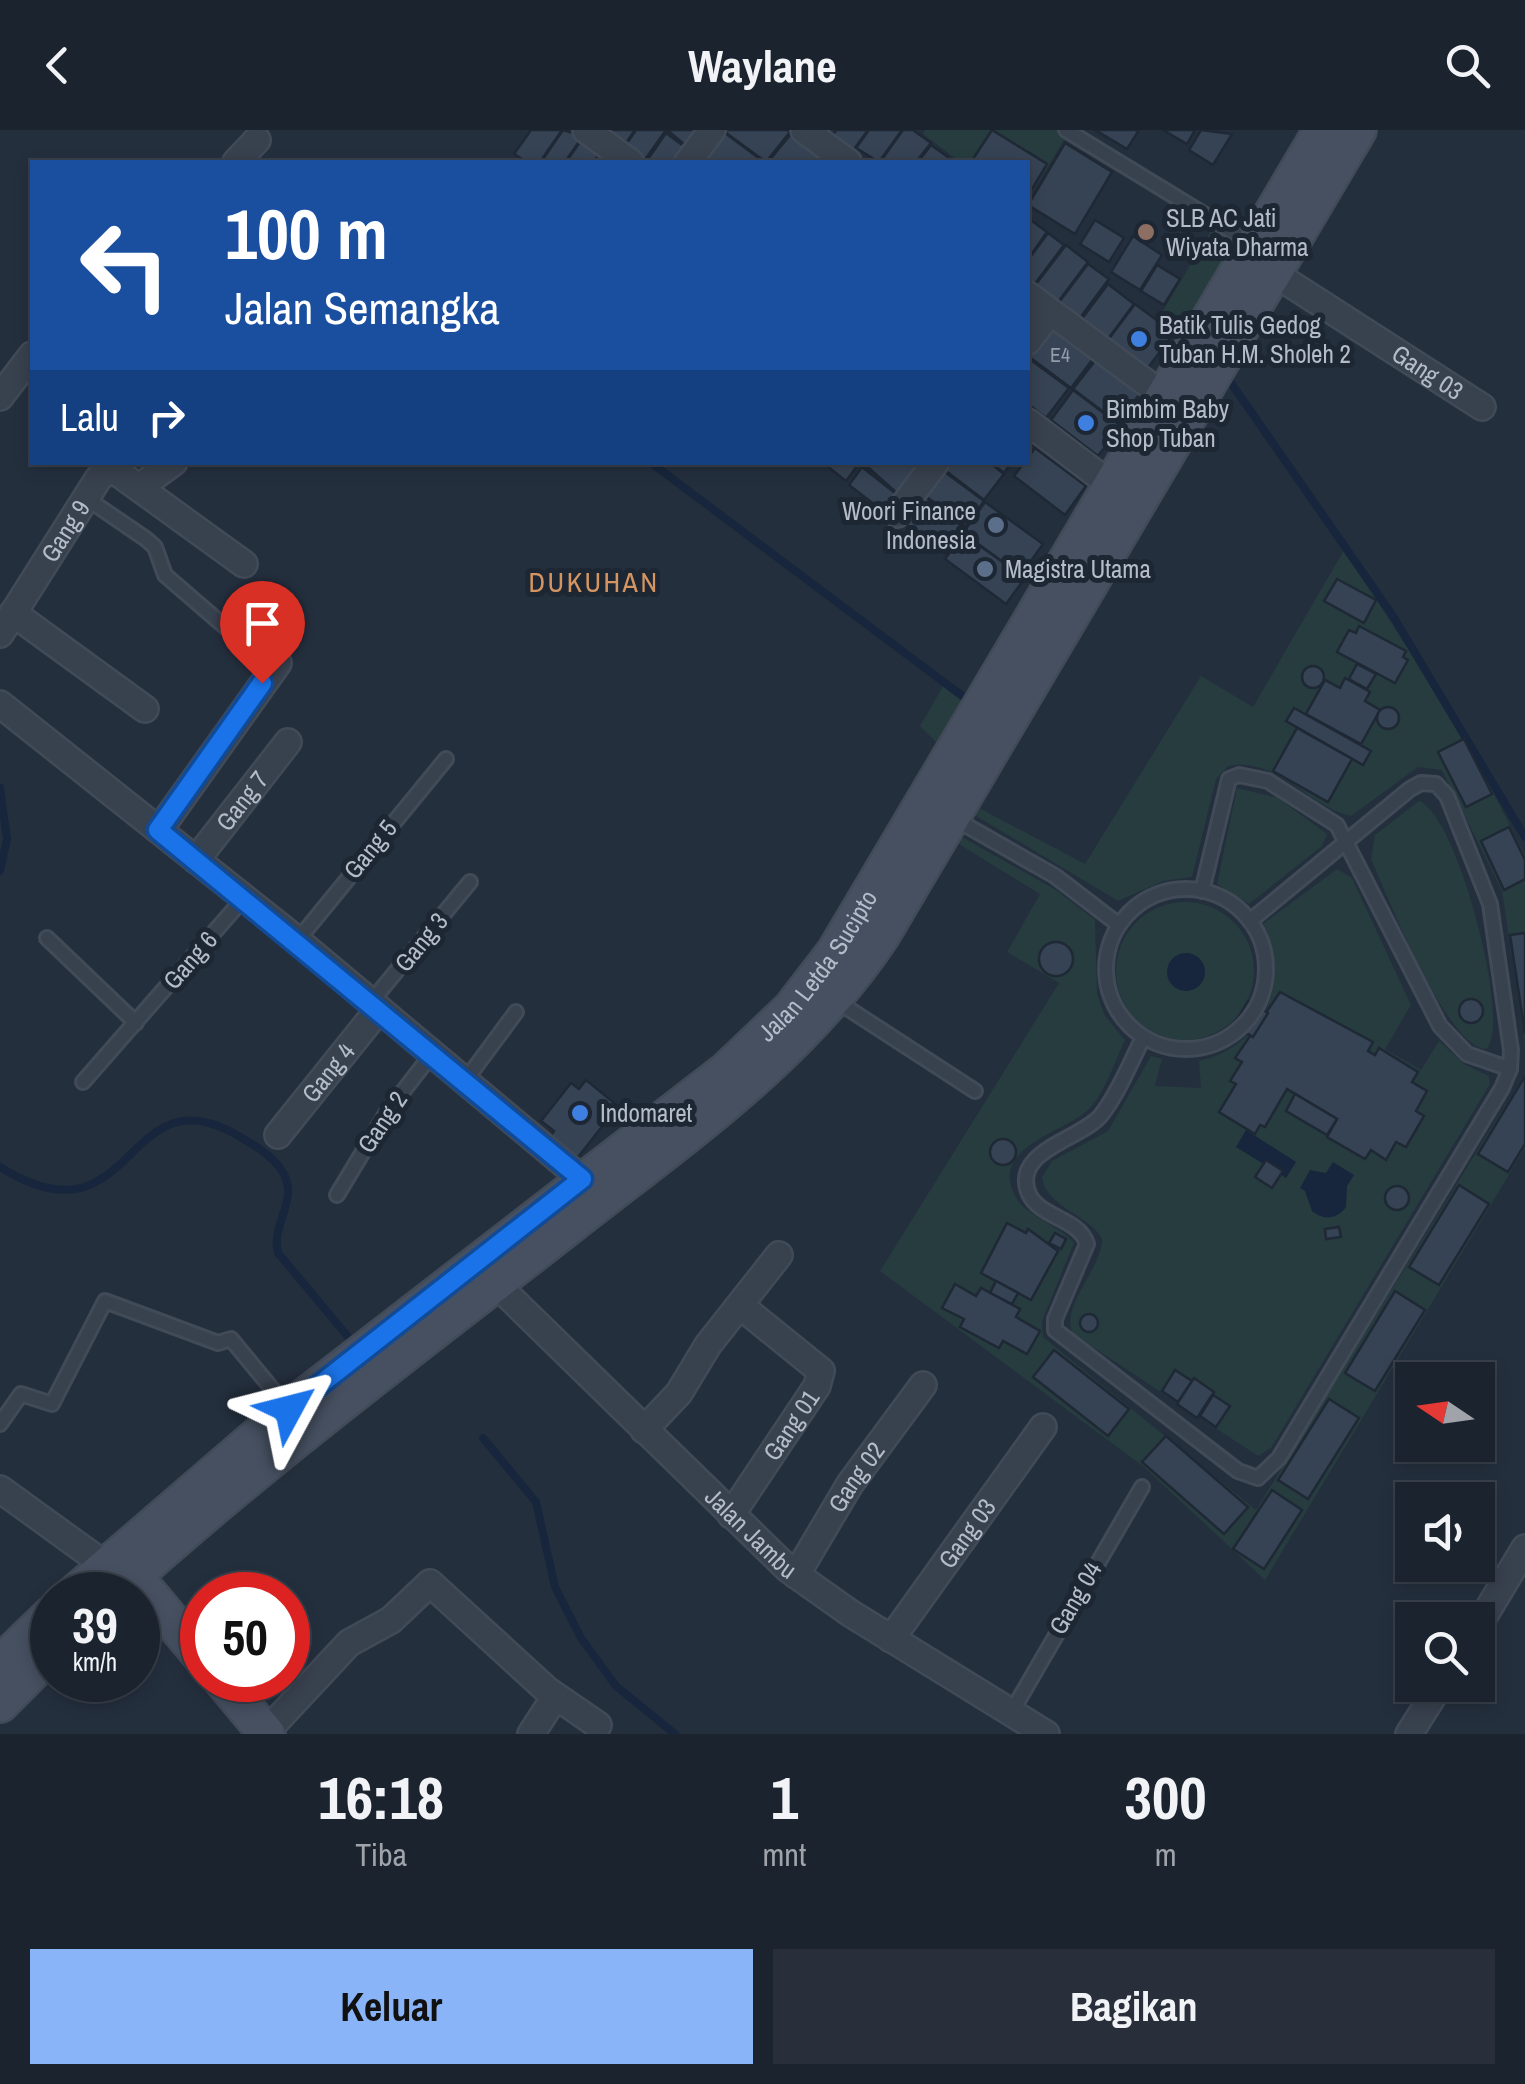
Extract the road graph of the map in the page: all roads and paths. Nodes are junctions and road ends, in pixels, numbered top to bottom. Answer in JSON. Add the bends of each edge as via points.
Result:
{"nodes":[{"id":1,"x":586,"y":130,"type":"edge"},
{"id":2,"x":712,"y":130,"type":"edge"},
{"id":3,"x":804,"y":130,"type":"edge"},
{"id":4,"x":1066,"y":130,"type":"edge"},
{"id":5,"x":1322,"y":130,"type":"edge"},
{"id":6,"x":1358,"y":130,"type":"edge"},
{"id":7,"x":257,"y":140,"type":"dead end"},
{"id":8,"x":238,"y":160,"type":"edge"},
{"id":9,"x":627,"y":160,"type":"edge"},
{"id":10,"x":690,"y":160,"type":"edge"},
{"id":11,"x":845,"y":160,"type":"edge"},
{"id":12,"x":1263,"y":258,"type":"junction"},
{"id":13,"x":1030,"y":297,"type":"edge"},
{"id":14,"x":1050,"y":312,"type":"junction"},
{"id":15,"x":1030,"y":338,"type":"edge"},
{"id":16,"x":1208,"y":351,"type":"junction"},
{"id":17,"x":30,"y":357,"type":"edge"},
{"id":18,"x":1164,"y":396,"type":"junction"},
{"id":19,"x":0,"y":397,"type":"edge"},
{"id":20,"x":1482,"y":407,"type":"dead end"},
{"id":21,"x":1030,"y":424,"type":"edge"},
{"id":22,"x":170,"y":465,"type":"edge"},
{"id":23,"x":934,"y":465,"type":"edge"},
{"id":24,"x":1111,"y":485,"type":"junction"},
{"id":25,"x":142,"y":486,"type":"junction"},
{"id":26,"x":86,"y":498,"type":"junction"},
{"id":27,"x":898,"y":514,"type":"dead end"},
{"id":28,"x":244,"y":564,"type":"dead end"},
{"id":29,"x":7,"y":624,"type":"edge"},
{"id":30,"x":231,"y":632,"type":"dead end"},
{"id":31,"x":278,"y":663,"type":"dead end"},
{"id":32,"x":0,"y":704,"type":"edge"},
{"id":33,"x":145,"y":709,"type":"dead end"},
{"id":34,"x":288,"y":742,"type":"dead end"},
{"id":35,"x":446,"y":759,"type":"dead end"},
{"id":36,"x":938,"y":811,"type":"junction"},
{"id":37,"x":158,"y":830,"type":"junction"},
{"id":38,"x":1348,"y":841,"type":"junction"},
{"id":39,"x":196,"y":860,"type":"junction"},
{"id":40,"x":470,"y":882,"type":"dead end"},
{"id":41,"x":1202,"y":890,"type":"junction"},
{"id":42,"x":244,"y":898,"type":"junction"},
{"id":43,"x":1250,"y":921,"type":"junction"},
{"id":44,"x":1118,"y":925,"type":"junction"},
{"id":45,"x":47,"y":938,"type":"dead end"},
{"id":46,"x":297,"y":941,"type":"junction"},
{"id":47,"x":835,"y":1000,"type":"junction"},
{"id":48,"x":375,"y":1006,"type":"junction"},
{"id":49,"x":516,"y":1012,"type":"dead end"},
{"id":50,"x":136,"y":1022,"type":"junction"},
{"id":51,"x":1143,"y":1038,"type":"junction"},
{"id":52,"x":432,"y":1054,"type":"junction"},
{"id":53,"x":1510,"y":1069,"type":"junction"},
{"id":54,"x":464,"y":1081,"type":"junction"},
{"id":55,"x":83,"y":1082,"type":"dead end"},
{"id":56,"x":975,"y":1090,"type":"dead end"},
{"id":57,"x":278,"y":1135,"type":"dead end"},
{"id":58,"x":599,"y":1178,"type":"junction"},
{"id":59,"x":336,"y":1194,"type":"dead end"},
{"id":60,"x":779,"y":1255,"type":"dead end"},
{"id":61,"x":496,"y":1283,"type":"junction"},
{"id":62,"x":742,"y":1307,"type":"junction"},
{"id":63,"x":924,"y":1385,"type":"dead end"},
{"id":64,"x":308,"y":1407,"type":"junction"},
{"id":65,"x":0,"y":1424,"type":"edge"},
{"id":66,"x":1042,"y":1427,"type":"dead end"},
{"id":67,"x":644,"y":1430,"type":"junction"},
{"id":68,"x":1142,"y":1487,"type":"dead end"},
{"id":69,"x":0,"y":1489,"type":"edge"},
{"id":70,"x":731,"y":1515,"type":"junction"},
{"id":71,"x":1525,"y":1548,"type":"edge"},
{"id":72,"x":109,"y":1572,"type":"edge"},
{"id":73,"x":126,"y":1572,"type":"edge"},
{"id":74,"x":796,"y":1575,"type":"junction"},
{"id":75,"x":1492,"y":1602,"type":"edge"},
{"id":76,"x":160,"y":1618,"type":"edge"},
{"id":77,"x":30,"y":1635,"type":"edge"},
{"id":78,"x":180,"y":1637,"type":"edge"},
{"id":79,"x":892,"y":1639,"type":"junction"},
{"id":80,"x":0,"y":1664,"type":"edge"},
{"id":81,"x":30,"y":1674,"type":"edge"},
{"id":82,"x":556,"y":1697,"type":"junction"},
{"id":83,"x":241,"y":1702,"type":"edge"},
{"id":84,"x":1429,"y":1702,"type":"edge"},
{"id":85,"x":0,"y":1704,"type":"edge"},
{"id":86,"x":1011,"y":1713,"type":"junction"},
{"id":87,"x":598,"y":1725,"type":"dead end"},
{"id":88,"x":267,"y":1733,"type":"edge"},
{"id":89,"x":531,"y":1734,"type":"edge"},
{"id":90,"x":1046,"y":1734,"type":"edge"},
{"id":91,"x":1409,"y":1734,"type":"edge"}],
"edges":[{"from":1,"to":9,"type":"street"},
{"from":2,"to":10,"type":"street"},
{"from":3,"to":11,"type":"street"},
{"from":4,"to":12,"type":"lane"},
{"from":5,"to":12,"type":"main road","name":"Jalan Letda Sucipto"},
{"from":6,"to":12,"type":"main road","name":"Jalan Letda Sucipto"},
{"from":7,"to":8,"type":"street"},
{"from":12,"to":16,"type":"main road","name":"Jalan Letda Sucipto"},
{"from":12,"to":20,"type":"street","name":"Gang 03"},
{"from":13,"to":14,"type":"street"},
{"from":14,"to":15,"type":"street"},
{"from":14,"to":18,"type":"street"},
{"from":16,"to":18,"type":"main road","name":"Jalan Letda Sucipto"},
{"from":16,"to":36,"type":"main road","name":"Jalan Letda Sucipto"},
{"from":17,"to":19,"type":"street"},
{"from":18,"to":24,"type":"main road","name":"Jalan Letda Sucipto"},
{"from":21,"to":24,"type":"street"},
{"from":22,"to":25,"type":"street"},
{"from":23,"to":27,"type":"street"},
{"from":24,"to":36,"type":"main road","name":"Jalan Letda Sucipto"},
{"from":25,"to":26,"type":"street","name":"Gang 9","via":[[110,467]]},
{"from":25,"to":28,"type":"street","name":"Gang 9"},
{"from":26,"to":29,"type":"street","name":"Gang 9"},
{"from":26,"to":30,"type":"lane","via":[[146,538],[165,575]]},
{"from":29,"to":33,"type":"street"},
{"from":31,"to":37,"type":"street"},
{"from":32,"to":37,"type":"street"},
{"from":34,"to":39,"type":"street","name":"Gang 7"},
{"from":35,"to":46,"type":"lane","name":"Gang 5"},
{"from":36,"to":44,"type":"lane","via":[[1055,876]]},
{"from":36,"to":47,"type":"main road","name":"Jalan Letda Sucipto","via":[[882,936]]},
{"from":36,"to":58,"type":"main road","name":"Jalan Letda Sucipto","via":[[792,1008]]},
{"from":37,"to":39,"type":"street"},
{"from":38,"to":41,"type":"lane","via":[[1331,819],[1298,797],[1235,776],[1224,790]]},
{"from":38,"to":43,"type":"lane"},
{"from":38,"to":53,"type":"lane","via":[[1440,1026],[1467,1054]]},
{"from":38,"to":53,"type":"lane","via":[[1416,785],[1430,782],[1443,791],[1490,904]]},
{"from":39,"to":42,"type":"street"},
{"from":40,"to":48,"type":"lane","name":"Gang 3"},
{"from":41,"to":43,"type":"lane","via":[[1232,903]]},
{"from":41,"to":44,"type":"lane","via":[[1158,894]]},
{"from":42,"to":46,"type":"street"},
{"from":42,"to":50,"type":"lane","name":"Gang 6"},
{"from":43,"to":51,"type":"lane","via":[[1266,969],[1262,994],[1241,1028],[1192,1050]]},
{"from":44,"to":51,"type":"lane","via":[[1108,951],[1108,992]]},
{"from":45,"to":50,"type":"lane"},
{"from":46,"to":48,"type":"street"},
{"from":47,"to":56,"type":"lane"},
{"from":47,"to":58,"type":"main road","name":"Jalan Letda Sucipto","via":[[768,1069]]},
{"from":48,"to":52,"type":"street"},
{"from":48,"to":57,"type":"street","name":"Gang 4"},
{"from":49,"to":54,"type":"lane"},
{"from":50,"to":55,"type":"lane","name":"Gang 6"},
{"from":51,"to":53,"type":"lane","via":[[1097,1121],[1045,1151],[1029,1171],[1033,1200],[1087,1244],[1054,1327],[1106,1373],[1253,1478],[1279,1458]]},
{"from":52,"to":54,"type":"street"},
{"from":52,"to":59,"type":"lane","name":"Gang 2"},
{"from":54,"to":58,"type":"street"},
{"from":58,"to":61,"type":"main road","name":"Jalan Letda Sucipto"},
{"from":58,"to":64,"type":"main road","name":"Jalan Letda Sucipto"},
{"from":60,"to":62,"type":"street"},
{"from":61,"to":64,"type":"main road","name":"Jalan Letda Sucipto"},
{"from":61,"to":67,"type":"street","name":"Jalan Jambu"},
{"from":62,"to":67,"type":"street"},
{"from":62,"to":70,"type":"street","name":"Gang 01","via":[[821,1372]]},
{"from":63,"to":74,"type":"street","name":"Gang 02","via":[[850,1484]]},
{"from":64,"to":65,"type":"lane","via":[[232,1338],[218,1343],[105,1300],[54,1402],[48,1406],[21,1394]]},
{"from":64,"to":73,"type":"main road","name":"Jalan Letda Sucipto"},
{"from":66,"to":79,"type":"street","name":"Gang 03"},
{"from":67,"to":70,"type":"street","name":"Jalan Jambu"},
{"from":68,"to":86,"type":"lane","name":"Gang 04"},
{"from":69,"to":72,"type":"street"},
{"from":70,"to":74,"type":"street","name":"Jalan Jambu"},
{"from":71,"to":75,"type":"street"},
{"from":74,"to":79,"type":"street","name":"Jalan Jambu"},
{"from":76,"to":78,"type":"main road"},
{"from":77,"to":80,"type":"main road"},
{"from":79,"to":86,"type":"street","name":"Jalan Jambu"},
{"from":81,"to":85,"type":"main road"},
{"from":82,"to":87,"type":"street"},
{"from":82,"to":88,"type":"street","via":[[430,1583],[391,1620],[350,1643]]},
{"from":82,"to":89,"type":"street"},
{"from":83,"to":88,"type":"main road"},
{"from":84,"to":91,"type":"street"},
{"from":86,"to":90,"type":"street","name":"Jalan Jambu"}]}
